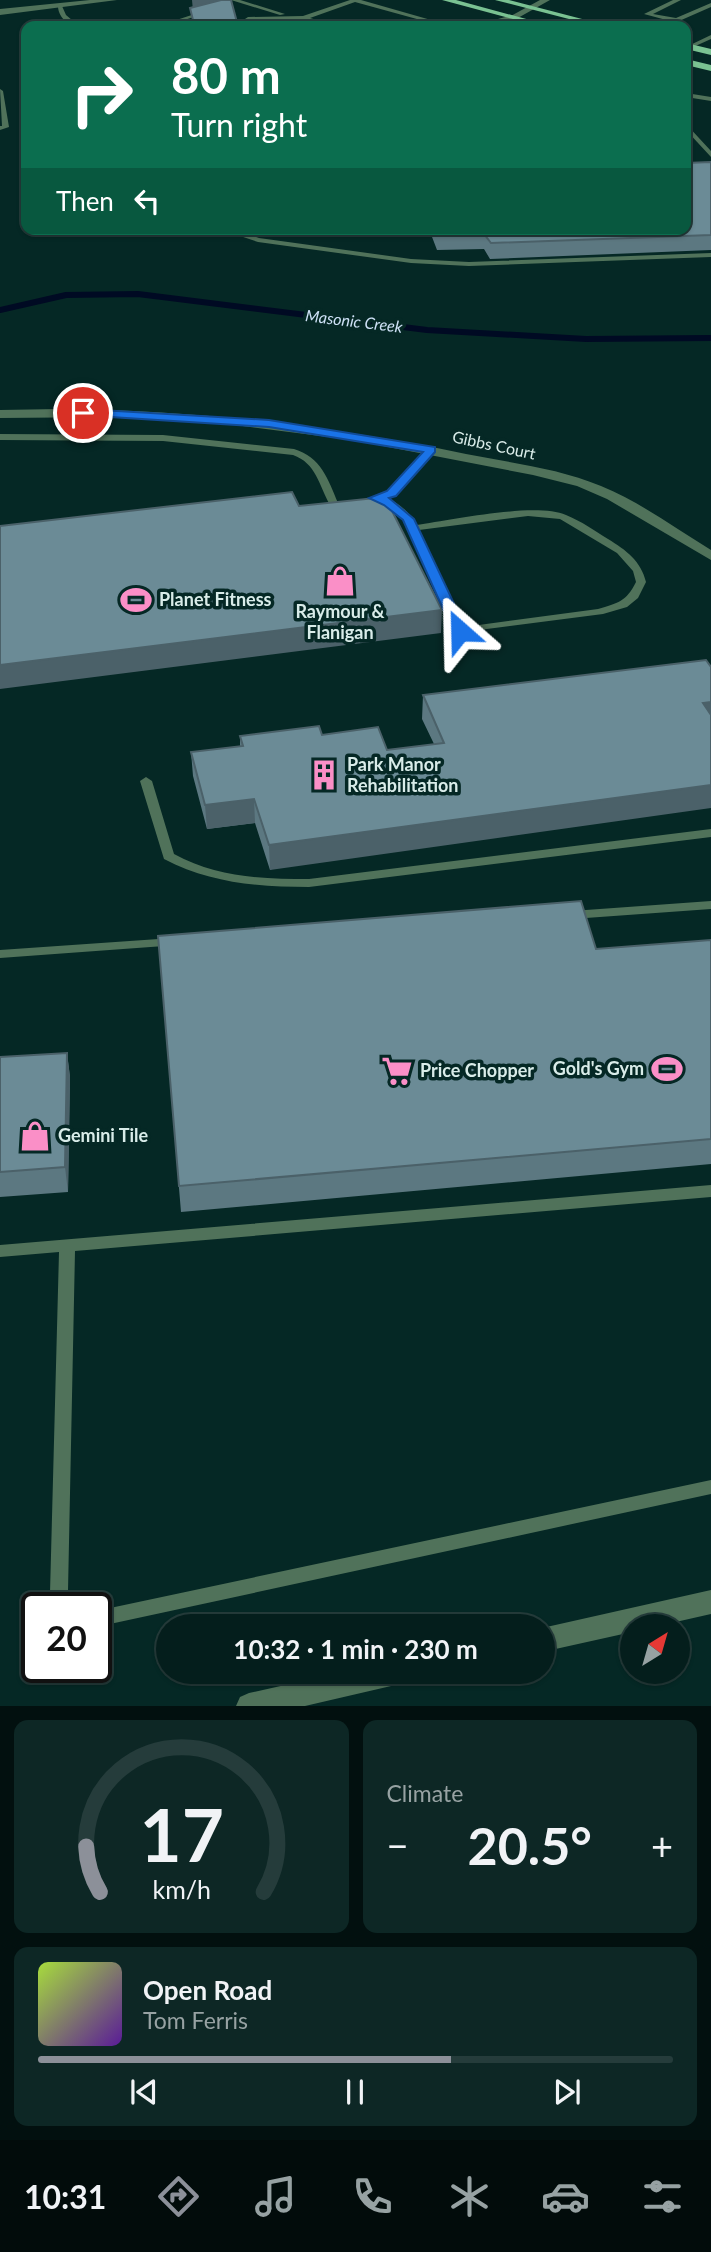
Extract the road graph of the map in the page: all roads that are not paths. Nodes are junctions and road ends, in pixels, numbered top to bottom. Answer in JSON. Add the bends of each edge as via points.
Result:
{"nodes":[{"id":1,"x":113,"y":0,"type":"edge"},
{"id":2,"x":234,"y":0,"type":"edge"},
{"id":3,"x":355,"y":0,"type":"edge"},
{"id":4,"x":446,"y":0,"type":"edge"},
{"id":5,"x":499,"y":0,"type":"edge"},
{"id":6,"x":545,"y":0,"type":"edge"},
{"id":7,"x":678,"y":0,"type":"edge"},
{"id":8,"x":711,"y":5,"type":"edge"},
{"id":9,"x":60,"y":6,"type":"junction"},
{"id":10,"x":531,"y":8,"type":"junction"},
{"id":11,"x":212,"y":11,"type":"edge"},
{"id":12,"x":0,"y":12,"type":"edge"},
{"id":13,"x":292,"y":17,"type":"junction"},
{"id":14,"x":513,"y":17,"type":"junction"},
{"id":15,"x":304,"y":18,"type":"junction"},
{"id":16,"x":247,"y":19,"type":"dead end"},
{"id":17,"x":675,"y":20,"type":"joint"},
{"id":18,"x":70,"y":21,"type":"edge"},
{"id":19,"x":178,"y":21,"type":"edge"},
{"id":20,"x":316,"y":21,"type":"edge"},
{"id":21,"x":431,"y":21,"type":"edge"},
{"id":22,"x":496,"y":21,"type":"edge"},
{"id":23,"x":509,"y":21,"type":"edge"},
{"id":24,"x":529,"y":21,"type":"edge"},
{"id":25,"x":584,"y":21,"type":"edge"},
{"id":26,"x":711,"y":37,"type":"edge"},
{"id":27,"x":691,"y":45,"type":"edge"},
{"id":28,"x":691,"y":48,"type":"edge"},
{"id":29,"x":711,"y":52,"type":"edge"},
{"id":30,"x":691,"y":63,"type":"edge"},
{"id":31,"x":711,"y":68,"type":"edge"},
{"id":32,"x":0,"y":91,"type":"edge"},
{"id":33,"x":691,"y":96,"type":"edge"},
{"id":34,"x":711,"y":99,"type":"edge"},
{"id":35,"x":0,"y":128,"type":"edge"},
{"id":36,"x":691,"y":131,"type":"edge"},
{"id":37,"x":711,"y":155,"type":"edge"},
{"id":38,"x":242,"y":235,"type":"edge"},
{"id":39,"x":711,"y":255,"type":"edge"},
{"id":40,"x":0,"y":414,"type":"edge"},
{"id":41,"x":0,"y":437,"type":"edge"},
{"id":42,"x":431,"y":450,"type":"junction"},
{"id":43,"x":370,"y":498,"type":"joint"},
{"id":44,"x":338,"y":502,"type":"joint"},
{"id":45,"x":321,"y":504,"type":"edge"},
{"id":46,"x":413,"y":528,"type":"junction"},
{"id":47,"x":711,"y":556,"type":"edge"},
{"id":48,"x":146,"y":781,"type":"dead end"},
{"id":49,"x":711,"y":833,"type":"edge"},
{"id":50,"x":711,"y":905,"type":"edge"},
{"id":51,"x":558,"y":916,"type":"edge"},
{"id":52,"x":181,"y":941,"type":"edge"},
{"id":53,"x":0,"y":954,"type":"edge"},
{"id":54,"x":711,"y":1191,"type":"edge"},
{"id":55,"x":67,"y":1246,"type":"junction"},
{"id":56,"x":0,"y":1251,"type":"edge"},
{"id":57,"x":711,"y":1487,"type":"edge"},
{"id":58,"x":60,"y":1592,"type":"edge"},
{"id":59,"x":711,"y":1602,"type":"edge"},
{"id":60,"x":112,"y":1616,"type":"edge"},
{"id":61,"x":555,"y":1637,"type":"edge"},
{"id":62,"x":346,"y":1684,"type":"edge"},
{"id":63,"x":249,"y":1706,"type":"edge"}],
"edges":[{"from":1,"to":9,"type":"street"},
{"from":2,"to":13,"type":"lane"},
{"from":3,"to":15,"type":"lane"},
{"from":3,"to":21,"type":"lane"},
{"from":4,"to":14,"type":"main road"},
{"from":5,"to":10,"type":"main road"},
{"from":6,"to":10,"type":"street"},
{"from":7,"to":17,"type":"lane","via":[[647,14]]},
{"from":8,"to":17,"type":"lane"},
{"from":9,"to":12,"type":"street"},
{"from":9,"to":18,"type":"lane"},
{"from":10,"to":14,"type":"street"},
{"from":10,"to":25,"type":"main road"},
{"from":11,"to":19,"type":"lane"},
{"from":13,"to":15,"type":"lane"},
{"from":13,"to":16,"type":"lane"},
{"from":14,"to":22,"type":"lane"},
{"from":14,"to":23,"type":"lane"},
{"from":14,"to":24,"type":"main road"},
{"from":15,"to":20,"type":"lane"},
{"from":26,"to":27,"type":"lane"},
{"from":28,"to":29,"type":"main road"},
{"from":30,"to":31,"type":"main road"},
{"from":32,"to":35,"type":"lane","via":[[6,127]]},
{"from":33,"to":34,"type":"lane"},
{"from":36,"to":37,"type":"lane"},
{"from":38,"to":39,"type":"lane","via":[[411,261],[516,264]]},
{"from":40,"to":42,"type":"street","name":"Gibbs Court","via":[[132,413],[221,419]]},
{"from":41,"to":44,"type":"lane","via":[[163,438],[293,452],[314,462]]},
{"from":42,"to":43,"type":"lane","via":[[392,494]]},
{"from":42,"to":47,"type":"street","name":"Gibbs Court","via":[[594,488]]},
{"from":43,"to":46,"type":"lane","via":[[388,502]]},
{"from":44,"to":45,"type":"lane"},
{"from":46,"to":46,"type":"lane","via":[[460,631],[599,612],[623,605],[641,582],[638,570],[621,551],[552,513]]},
{"from":48,"to":49,"type":"lane","via":[[168,856],[191,870],[271,883],[309,883]]},
{"from":50,"to":51,"type":"lane"},
{"from":52,"to":53,"type":"lane"},
{"from":54,"to":55,"type":"lane"},
{"from":55,"to":56,"type":"lane"},
{"from":55,"to":58,"type":"lane"},
{"from":57,"to":60,"type":"lane"},
{"from":59,"to":61,"type":"street"},
{"from":62,"to":63,"type":"street"}]}
